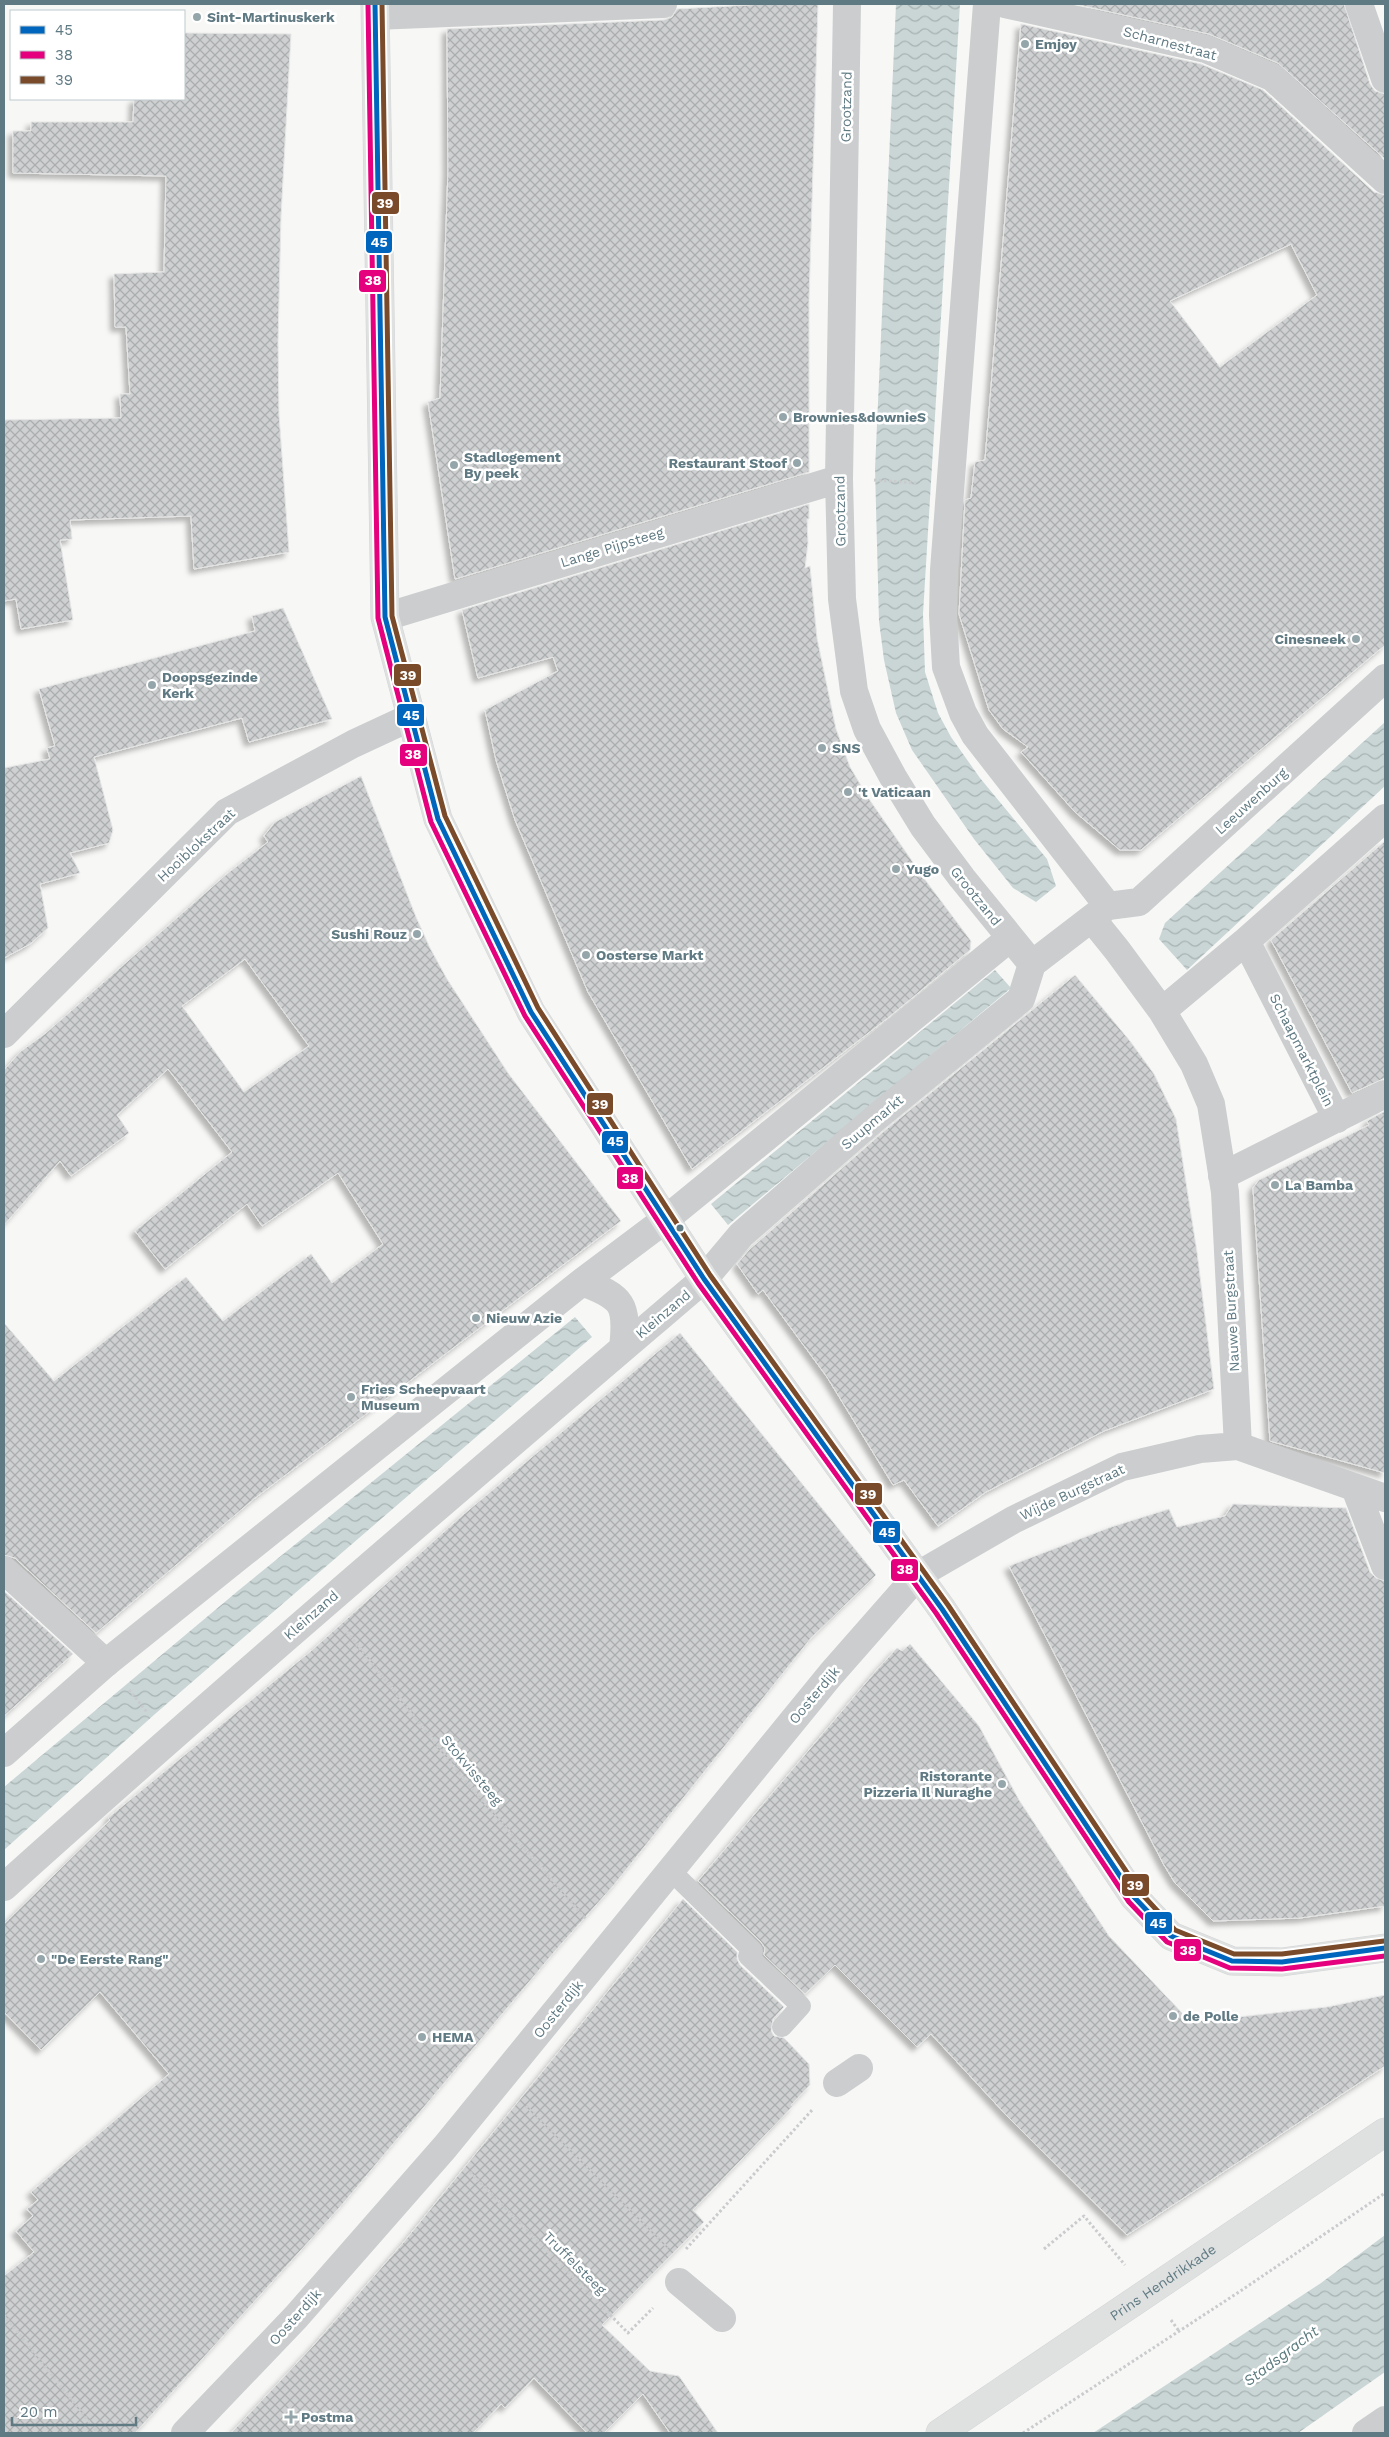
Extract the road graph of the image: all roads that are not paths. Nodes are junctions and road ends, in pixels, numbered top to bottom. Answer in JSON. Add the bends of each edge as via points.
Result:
{"nodes":[{"id":1,"x":663,"y":4,"type":"edge"},
{"id":2,"x":847,"y":4,"type":"edge"},
{"id":3,"x":986,"y":4,"type":"edge"},
{"id":4,"x":1005,"y":4,"type":"edge"},
{"id":5,"x":1359,"y":4,"type":"edge"},
{"id":6,"x":375,"y":10,"type":"edge"},
{"id":7,"x":1385,"y":79,"type":"edge"},
{"id":8,"x":1385,"y":180,"type":"edge"},
{"id":9,"x":839,"y":478,"type":"junction"},
{"id":10,"x":385,"y":617,"type":"junction"},
{"id":11,"x":1385,"y":678,"type":"edge"},
{"id":12,"x":411,"y":717,"type":"junction"},
{"id":13,"x":1385,"y":818,"type":"edge"},
{"id":14,"x":1100,"y":913,"type":"junction"},
{"id":15,"x":1010,"y":938,"type":"junction"},
{"id":16,"x":1246,"y":941,"type":"junction"},
{"id":17,"x":1032,"y":964,"type":"junction"},
{"id":18,"x":1162,"y":1011,"type":"junction"},
{"id":19,"x":8,"y":1022,"type":"edge"},
{"id":20,"x":1385,"y":1094,"type":"edge"},
{"id":21,"x":1337,"y":1119,"type":"junction"},
{"id":22,"x":1222,"y":1176,"type":"junction"},
{"id":23,"x":666,"y":1219,"type":"junction"},
{"id":24,"x":704,"y":1279,"type":"junction"},
{"id":25,"x":582,"y":1282,"type":"junction"},
{"id":26,"x":623,"y":1348,"type":"junction"},
{"id":27,"x":1238,"y":1446,"type":"junction"},
{"id":28,"x":1355,"y":1488,"type":"junction"},
{"id":29,"x":1385,"y":1498,"type":"edge"},
{"id":30,"x":1385,"y":1566,"type":"edge"},
{"id":31,"x":4,"y":1570,"type":"edge"},
{"id":32,"x":918,"y":1575,"type":"junction"},
{"id":33,"x":114,"y":1673,"type":"junction"},
{"id":34,"x":4,"y":1753,"type":"edge"},
{"id":35,"x":671,"y":1871,"type":"junction"},
{"id":36,"x":4,"y":1887,"type":"edge"},
{"id":37,"x":1385,"y":1948,"type":"edge"},
{"id":38,"x":782,"y":2027,"type":"dead end"},
{"id":39,"x":859,"y":2068,"type":"dead end"},
{"id":40,"x":837,"y":2083,"type":"road end"},
{"id":41,"x":1385,"y":2132,"type":"edge"},
{"id":42,"x":682,"y":2270,"type":"road end"},
{"id":43,"x":722,"y":2318,"type":"dead end"},
{"id":44,"x":1385,"y":2420,"type":"edge"},
{"id":45,"x":185,"y":2433,"type":"edge"},
{"id":46,"x":940,"y":2433,"type":"edge"},
{"id":47,"x":1366,"y":2433,"type":"edge"}],
"edges":[{"from":1,"to":6,"type":"street"},
{"from":2,"to":9,"type":"street","name":"Grootzand"},
{"from":3,"to":14,"type":"street","via":[[944,570],[946,667],[975,735]]},
{"from":4,"to":8,"type":"street","name":"Scharnestraat","via":[[1206,49],[1272,78]]},
{"from":5,"to":7,"type":"street"},
{"from":6,"to":10,"type":"main road"},
{"from":9,"to":10,"type":"street","name":"Lange Pijpsteeg"},
{"from":9,"to":15,"type":"street","name":"Grootzand","via":[[842,599],[847,646],[854,691],[867,729],[924,826]]},
{"from":10,"to":12,"type":"main road"},
{"from":11,"to":14,"type":"street","name":"Leeuwenburg","via":[[1140,902]]},
{"from":12,"to":19,"type":"street","name":"Hooiblokstraat","via":[[353,744],[227,812]]},
{"from":12,"to":23,"type":"main road","via":[[438,819],[531,1012]]},
{"from":13,"to":16,"type":"street"},
{"from":14,"to":17,"type":"street"},
{"from":14,"to":18,"type":"street","via":[[1117,950]]},
{"from":15,"to":17,"type":"street","name":"Grootzand"},
{"from":15,"to":23,"type":"street"},
{"from":16,"to":18,"type":"street"},
{"from":16,"to":21,"type":"street","name":"Schaapmarktplein"},
{"from":17,"to":24,"type":"street","name":"Suupmarkt","via":[[1021,999],[873,1120],[741,1235]]},
{"from":18,"to":22,"type":"street","via":[[1194,1064],[1211,1104]]},
{"from":20,"to":21,"type":"street"},
{"from":21,"to":22,"type":"street","name":"Schaapmarktplein"},
{"from":22,"to":27,"type":"street","name":"Nauwe Burgstraat"},
{"from":23,"to":24,"type":"main road"},
{"from":23,"to":25,"type":"street"},
{"from":24,"to":26,"type":"street","name":"Kleinzand"},
{"from":24,"to":32,"type":"main road"},
{"from":25,"to":26,"type":"street","name":"Kleinzand","via":[[615,1297],[624,1310]]},
{"from":25,"to":33,"type":"street"},
{"from":26,"to":36,"type":"street","name":"Kleinzand","via":[[324,1603]]},
{"from":27,"to":28,"type":"street"},
{"from":27,"to":32,"type":"street","name":"Wijde Burgstraat","via":[[1200,1449],[1122,1467],[1013,1520]]},
{"from":28,"to":29,"type":"street"},
{"from":28,"to":30,"type":"street"},
{"from":31,"to":33,"type":"street"},
{"from":32,"to":35,"type":"street","name":"Oosterdijk","via":[[831,1674]]},
{"from":32,"to":37,"type":"main road","via":[[1134,1897],[1171,1936],[1232,1961],[1282,1962]]},
{"from":33,"to":34,"type":"street"},
{"from":35,"to":38,"type":"lane","via":[[753,1951],[748,1956],[801,2006]]},
{"from":35,"to":45,"type":"street","name":"Oosterdijk","via":[[445,2147],[296,2316]]},
{"from":39,"to":40,"type":"street"},
{"from":41,"to":46,"type":"main road","name":"Prins Hendrikkade"},
{"from":42,"to":43,"type":"street"},
{"from":44,"to":47,"type":"street"}]}
